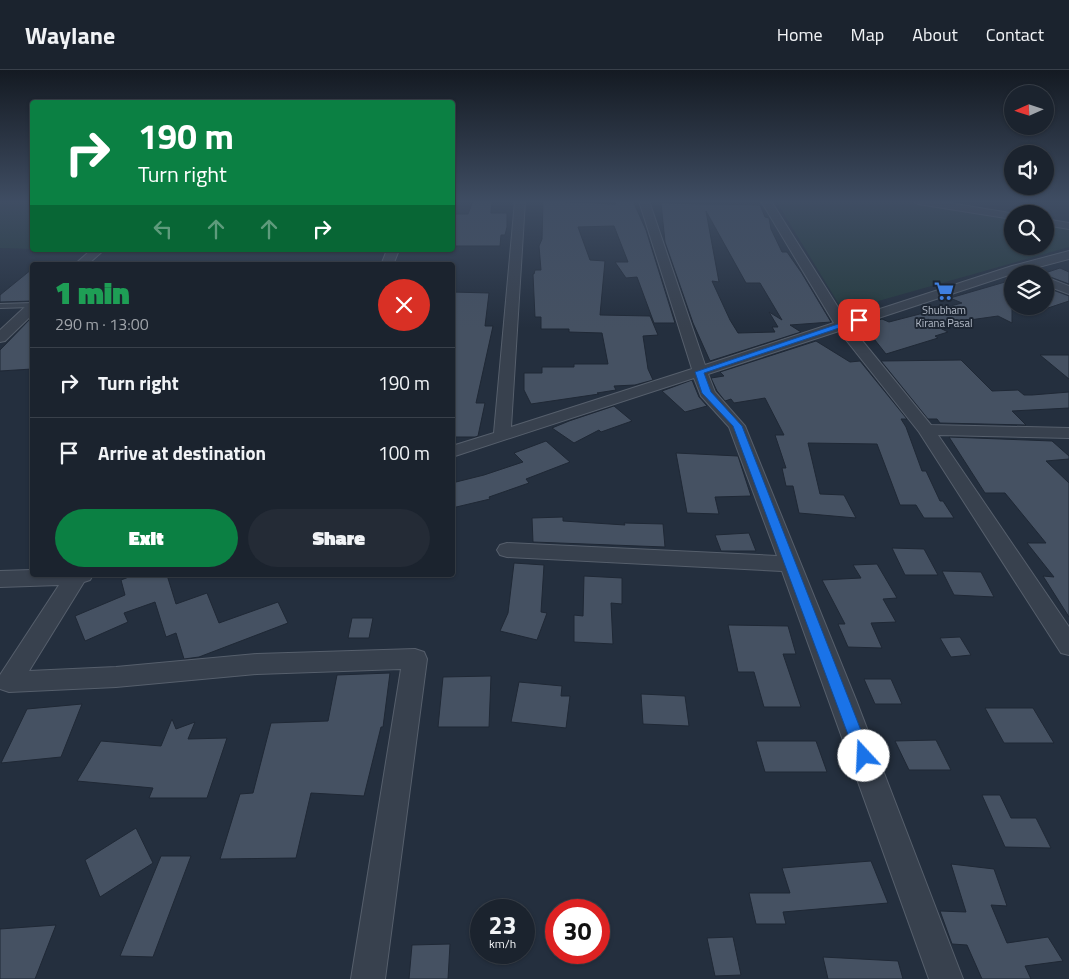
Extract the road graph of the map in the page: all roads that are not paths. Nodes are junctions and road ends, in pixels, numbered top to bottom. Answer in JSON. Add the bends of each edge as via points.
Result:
{"nodes":[{"id":1,"x":517,"y":243,"type":"edge"},
{"id":2,"x":658,"y":243,"type":"edge"},
{"id":3,"x":792,"y":243,"type":"edge"},
{"id":4,"x":96,"y":252,"type":"edge"},
{"id":5,"x":1069,"y":255,"type":"edge"},
{"id":6,"x":84,"y":262,"type":"edge"},
{"id":7,"x":1040,"y":265,"type":"edge"},
{"id":8,"x":1004,"y":276,"type":"edge"},
{"id":9,"x":1054,"y":284,"type":"edge"},
{"id":10,"x":1069,"y":290,"type":"edge"},
{"id":11,"x":0,"y":306,"type":"edge"},
{"id":12,"x":30,"y":307,"type":"edge"},
{"id":13,"x":30,"y":309,"type":"edge"},
{"id":14,"x":842,"y":325,"type":"junction"},
{"id":15,"x":12,"y":327,"type":"junction"},
{"id":16,"x":30,"y":327,"type":"edge"},
{"id":17,"x":0,"y":338,"type":"edge"},
{"id":18,"x":700,"y":372,"type":"junction"},
{"id":19,"x":926,"y":430,"type":"junction"},
{"id":20,"x":1069,"y":433,"type":"edge"},
{"id":21,"x":502,"y":435,"type":"junction"},
{"id":22,"x":455,"y":451,"type":"edge"},
{"id":23,"x":507,"y":550,"type":"dead end"},
{"id":24,"x":791,"y":564,"type":"junction"},
{"id":25,"x":53,"y":577,"type":"edge"},
{"id":26,"x":78,"y":577,"type":"edge"},
{"id":27,"x":0,"y":579,"type":"edge"},
{"id":28,"x":1069,"y":646,"type":"edge"},
{"id":29,"x":368,"y":979,"type":"edge"},
{"id":30,"x":946,"y":979,"type":"edge"}],
"edges":[{"from":1,"to":21,"type":"street"},
{"from":2,"to":18,"type":"street"},
{"from":3,"to":14,"type":"street"},
{"from":4,"to":6,"type":"street"},
{"from":5,"to":7,"type":"street"},
{"from":8,"to":14,"type":"street"},
{"from":9,"to":10,"type":"street"},
{"from":11,"to":12,"type":"lane"},
{"from":13,"to":15,"type":"street"},
{"from":14,"to":18,"type":"street"},
{"from":14,"to":19,"type":"street"},
{"from":15,"to":16,"type":"street"},
{"from":15,"to":17,"type":"street"},
{"from":18,"to":21,"type":"street"},
{"from":18,"to":24,"type":"street","via":[[707,393],[737,426]]},
{"from":19,"to":20,"type":"street"},
{"from":19,"to":28,"type":"street"},
{"from":21,"to":22,"type":"street"},
{"from":23,"to":24,"type":"street"},
{"from":24,"to":30,"type":"street"},
{"from":25,"to":27,"type":"street"},
{"from":26,"to":29,"type":"street","via":[[9,682],[116,677],[257,664],[415,659]]}]}
